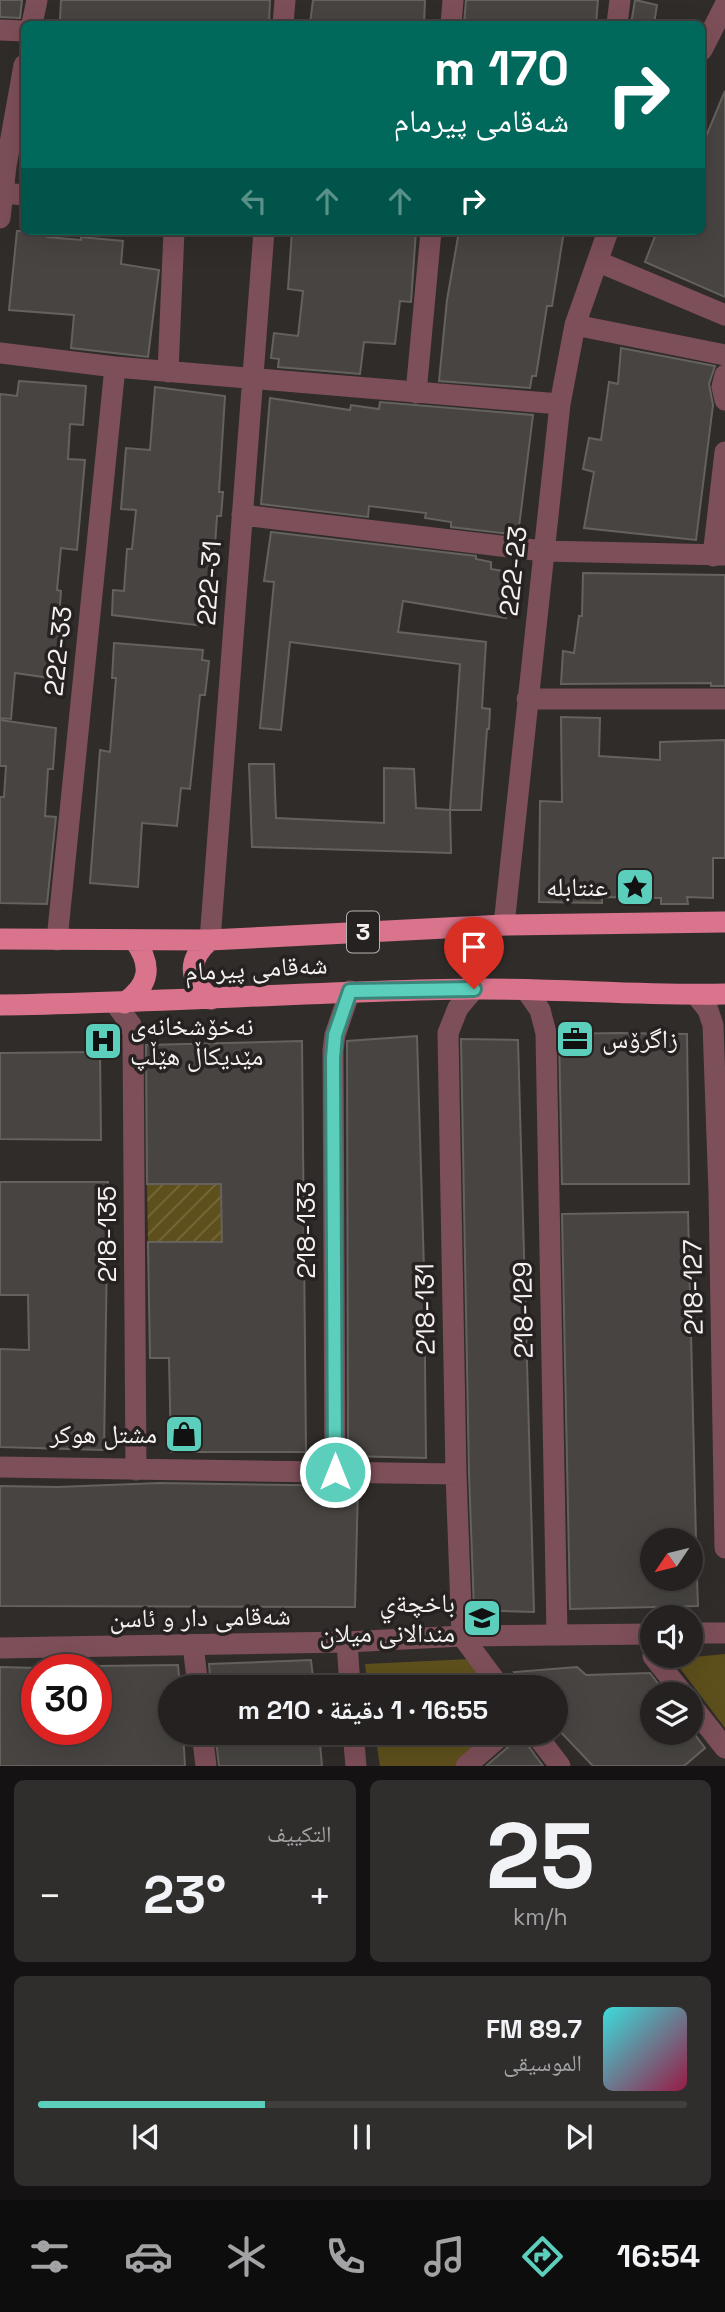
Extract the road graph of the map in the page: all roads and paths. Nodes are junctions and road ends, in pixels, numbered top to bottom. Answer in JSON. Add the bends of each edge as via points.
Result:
{"nodes":[{"id":1,"x":37,"y":0,"type":"edge"},
{"id":2,"x":285,"y":0,"type":"edge"},
{"id":3,"x":453,"y":0,"type":"edge"},
{"id":4,"x":620,"y":0,"type":"edge"},
{"id":5,"x":725,"y":5,"type":"edge"},
{"id":6,"x":33,"y":21,"type":"edge"},
{"id":7,"x":283,"y":21,"type":"edge"},
{"id":8,"x":451,"y":21,"type":"edge"},
{"id":9,"x":617,"y":21,"type":"edge"},
{"id":10,"x":0,"y":30,"type":"edge"},
{"id":11,"x":21,"y":31,"type":"edge"},
{"id":12,"x":705,"y":44,"type":"edge"},
{"id":13,"x":21,"y":79,"type":"edge"},
{"id":14,"x":3,"y":166,"type":"edge"},
{"id":15,"x":14,"y":194,"type":"edge"},
{"id":16,"x":0,"y":218,"type":"edge"},
{"id":17,"x":174,"y":235,"type":"edge"},
{"id":18,"x":264,"y":235,"type":"edge"},
{"id":19,"x":431,"y":235,"type":"edge"},
{"id":20,"x":605,"y":235,"type":"edge"},
{"id":21,"x":598,"y":262,"type":"junction"},
{"id":22,"x":725,"y":315,"type":"edge"},
{"id":23,"x":575,"y":325,"type":"junction"},
{"id":24,"x":0,"y":353,"type":"edge"},
{"id":25,"x":725,"y":355,"type":"edge"},
{"id":26,"x":115,"y":367,"type":"junction"},
{"id":27,"x":169,"y":372,"type":"junction"},
{"id":28,"x":725,"y":375,"type":"edge"},
{"id":29,"x":252,"y":378,"type":"junction"},
{"id":30,"x":416,"y":393,"type":"junction"},
{"id":31,"x":725,"y":400,"type":"edge"},
{"id":32,"x":560,"y":404,"type":"junction"},
{"id":33,"x":725,"y":452,"type":"edge"},
{"id":34,"x":242,"y":515,"type":"junction"},
{"id":35,"x":543,"y":551,"type":"junction"},
{"id":36,"x":719,"y":556,"type":"edge"},
{"id":37,"x":527,"y":699,"type":"junction"},
{"id":38,"x":725,"y":699,"type":"edge"},
{"id":39,"x":725,"y":922,"type":"edge"},
{"id":40,"x":504,"y":925,"type":"junction"},
{"id":41,"x":0,"y":939,"type":"edge"},
{"id":42,"x":57,"y":940,"type":"junction"},
{"id":43,"x":134,"y":940,"type":"junction"},
{"id":44,"x":210,"y":940,"type":"junction"},
{"id":45,"x":474,"y":989,"type":"junction"},
{"id":46,"x":526,"y":990,"type":"junction"},
{"id":47,"x":350,"y":991,"type":"junction"},
{"id":48,"x":725,"y":993,"type":"edge"},
{"id":49,"x":696,"y":995,"type":"junction"},
{"id":50,"x":211,"y":999,"type":"junction"},
{"id":51,"x":119,"y":1003,"type":"junction"},
{"id":52,"x":0,"y":1005,"type":"edge"},
{"id":53,"x":722,"y":1192,"type":"edge"},
{"id":54,"x":0,"y":1467,"type":"edge"},
{"id":55,"x":136,"y":1470,"type":"junction"},
{"id":56,"x":335,"y":1472,"type":"junction"},
{"id":57,"x":456,"y":1474,"type":"junction"},
{"id":58,"x":725,"y":1548,"type":"edge"},
{"id":59,"x":703,"y":1633,"type":"edge"},
{"id":60,"x":725,"y":1633,"type":"edge"},
{"id":61,"x":640,"y":1634,"type":"edge"},
{"id":62,"x":557,"y":1635,"type":"junction"},
{"id":63,"x":462,"y":1636,"type":"junction"},
{"id":64,"x":347,"y":1642,"type":"junction"},
{"id":65,"x":193,"y":1645,"type":"junction"},
{"id":66,"x":0,"y":1648,"type":"edge"},
{"id":67,"x":663,"y":1668,"type":"edge"},
{"id":68,"x":197,"y":1675,"type":"edge"},
{"id":69,"x":349,"y":1675,"type":"edge"},
{"id":70,"x":491,"y":1675,"type":"edge"},
{"id":71,"x":674,"y":1682,"type":"edge"},
{"id":72,"x":703,"y":1720,"type":"edge"},
{"id":73,"x":204,"y":1745,"type":"edge"},
{"id":74,"x":355,"y":1745,"type":"edge"},
{"id":75,"x":490,"y":1745,"type":"edge"},
{"id":76,"x":544,"y":1745,"type":"edge"},
{"id":77,"x":725,"y":1748,"type":"edge"},
{"id":78,"x":206,"y":1766,"type":"edge"},
{"id":79,"x":356,"y":1766,"type":"edge"},
{"id":80,"x":466,"y":1766,"type":"edge"},
{"id":81,"x":559,"y":1766,"type":"edge"}],
"edges":[{"from":1,"to":6,"type":"street"},
{"from":2,"to":7,"type":"street"},
{"from":3,"to":8,"type":"street"},
{"from":4,"to":9,"type":"street"},
{"from":5,"to":12,"type":"street"},
{"from":10,"to":11,"type":"street"},
{"from":13,"to":14,"type":"street"},
{"from":14,"to":15,"type":"street"},
{"from":15,"to":16,"type":"street"},
{"from":17,"to":27,"type":"street"},
{"from":18,"to":29,"type":"street","name":"222-31"},
{"from":19,"to":30,"type":"street"},
{"from":20,"to":21,"type":"street","name":"222-23"},
{"from":21,"to":22,"type":"street"},
{"from":21,"to":23,"type":"street","name":"222-23"},
{"from":23,"to":25,"type":"street"},
{"from":23,"to":32,"type":"street","name":"222-23"},
{"from":24,"to":26,"type":"street"},
{"from":26,"to":27,"type":"street"},
{"from":26,"to":42,"type":"street","name":"222-33"},
{"from":27,"to":29,"type":"street"},
{"from":28,"to":31,"type":"street"},
{"from":29,"to":30,"type":"street"},
{"from":29,"to":34,"type":"street","name":"222-31"},
{"from":30,"to":32,"type":"street"},
{"from":32,"to":35,"type":"street","name":"222-23"},
{"from":33,"to":36,"type":"street"},
{"from":34,"to":35,"type":"street"},
{"from":34,"to":44,"type":"street","name":"222-31"},
{"from":35,"to":36,"type":"street"},
{"from":35,"to":37,"type":"street","name":"222-23"},
{"from":37,"to":38,"type":"street"},
{"from":37,"to":40,"type":"street","name":"222-23"},
{"from":39,"to":40,"type":"highway","name":"شەقامی پیرمام","number":"3"},
{"from":40,"to":44,"type":"highway","name":"شەقامی پیرمام","number":"3"},
{"from":41,"to":42,"type":"highway","name":"شەقامی پیرمام","number":"3"},
{"from":42,"to":43,"type":"highway","name":"شەقامی پیرمام","number":"3"},
{"from":43,"to":44,"type":"highway","name":"شەقامی پیرمام","number":"3"},
{"from":43,"to":51,"type":"highway","via":[[147,967],[144,982],[136,994]]},
{"from":44,"to":50,"type":"highway","via":[[194,962],[194,976]]},
{"from":45,"to":46,"type":"highway","name":"شەقامی پیرمام","number":"3"},
{"from":45,"to":47,"type":"highway","name":"شەقامی پیرمام","number":"3"},
{"from":45,"to":57,"type":"street","name":"218-131","via":[[458,1008],[448,1033]]},
{"from":46,"to":49,"type":"highway","name":"شەقامی پیرمام","number":"3"},
{"from":46,"to":62,"type":"street","name":"218-129","via":[[540,1010],[546,1032]]},
{"from":47,"to":50,"type":"highway","name":"شەقامی پیرمام","number":"3"},
{"from":47,"to":56,"type":"street","name":"218-133","via":[[333,1050]]},
{"from":48,"to":49,"type":"highway","name":"شەقامی پیرمام","number":"3"},
{"from":49,"to":53,"type":"street","name":"218-127","via":[[713,1025]]},
{"from":50,"to":51,"type":"highway","name":"شەقامی پیرمام","number":"3"},
{"from":51,"to":52,"type":"highway","name":"شەقامی پیرمام","number":"3"},
{"from":51,"to":55,"type":"street","name":"218-135","via":[[134,1034]]},
{"from":53,"to":58,"type":"street","name":"218-127"},
{"from":54,"to":55,"type":"street"},
{"from":55,"to":56,"type":"street"},
{"from":56,"to":57,"type":"street"},
{"from":57,"to":63,"type":"street","name":"218-131"},
{"from":59,"to":60,"type":"street"},
{"from":61,"to":62,"type":"street","name":"شەقامی دار و ئاسن"},
{"from":62,"to":63,"type":"street","name":"شەقامی دار و ئاسن"},
{"from":63,"to":64,"type":"street","name":"شەقامی دار و ئاسن"},
{"from":63,"to":70,"type":"street"},
{"from":64,"to":65,"type":"street","name":"شەقامی دار و ئاسن"},
{"from":64,"to":69,"type":"street"},
{"from":65,"to":66,"type":"street","name":"شەقامی دار و ئاسن"},
{"from":65,"to":68,"type":"street"},
{"from":67,"to":71,"type":"street"},
{"from":72,"to":77,"type":"street"},
{"from":73,"to":78,"type":"street"},
{"from":74,"to":79,"type":"street"},
{"from":75,"to":80,"type":"street"},
{"from":76,"to":81,"type":"street"}]}
